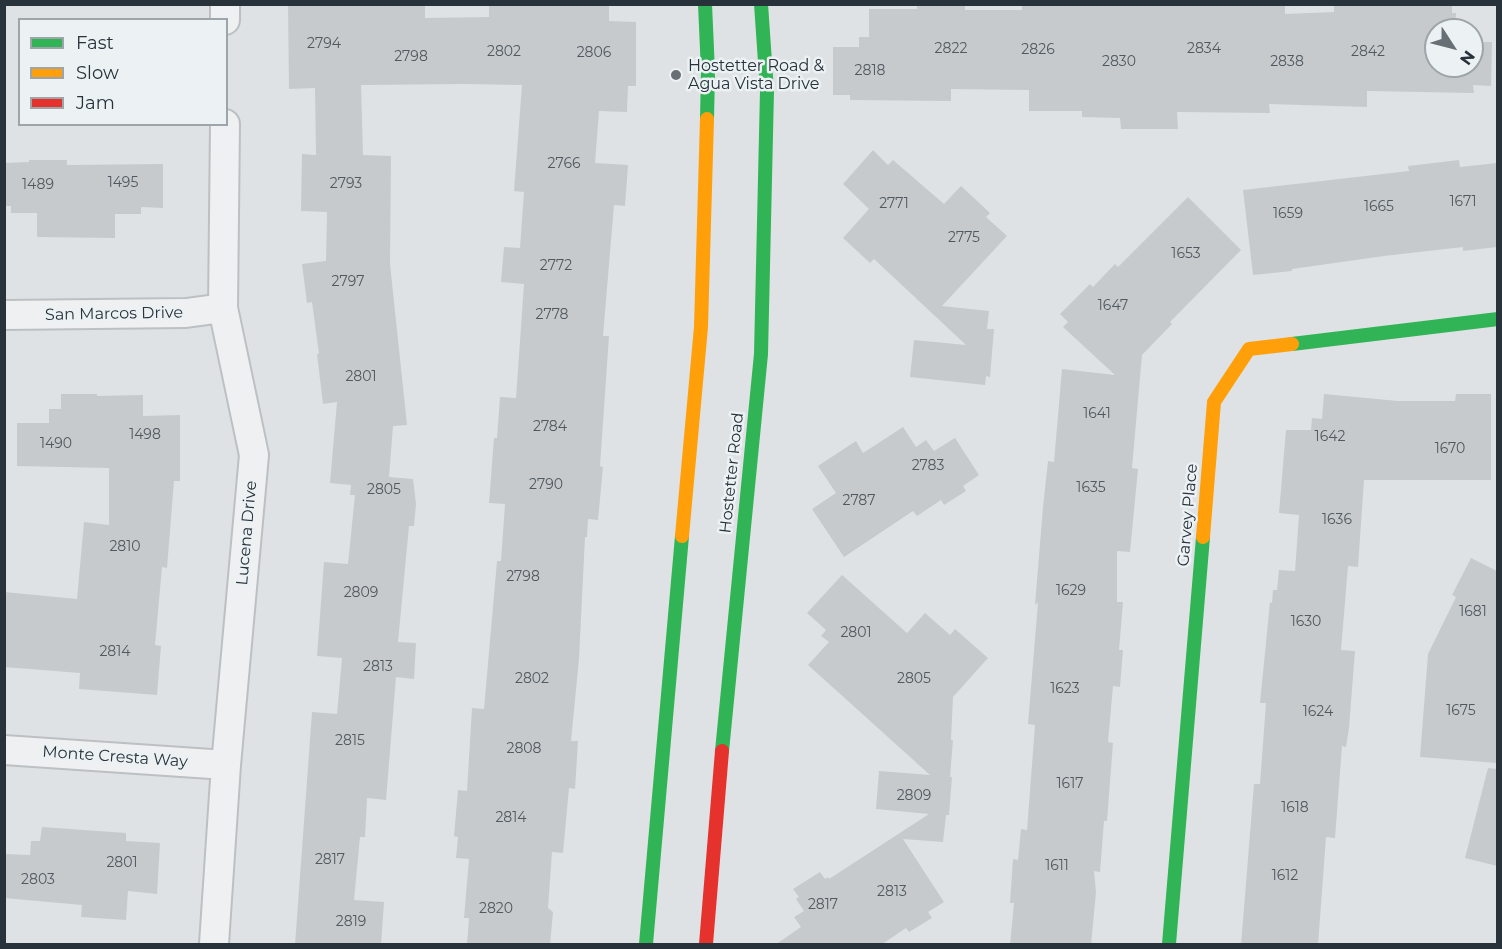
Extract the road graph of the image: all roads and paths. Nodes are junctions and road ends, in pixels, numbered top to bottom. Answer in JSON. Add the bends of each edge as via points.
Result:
{"nodes":[{"id":1,"x":705,"y":4,"type":"edge"},
{"id":2,"x":761,"y":4,"type":"edge"},
{"id":3,"x":225,"y":126,"type":"edge"},
{"id":4,"x":224,"y":308,"type":"junction"},
{"id":5,"x":4,"y":315,"type":"edge"},
{"id":6,"x":1497,"y":319,"type":"edge"},
{"id":7,"x":4,"y":750,"type":"edge"},
{"id":8,"x":226,"y":765,"type":"junction"},
{"id":9,"x":213,"y":945,"type":"edge"},
{"id":10,"x":646,"y":945,"type":"edge"},
{"id":11,"x":706,"y":945,"type":"edge"},
{"id":12,"x":1169,"y":945,"type":"edge"}],
"edges":[{"from":1,"to":10,"type":"main road","via":[[708,72],[701,327]]},
{"from":2,"to":11,"type":"main road","name":"Hostetter Road","via":[[767,91],[761,354]]},
{"from":3,"to":4,"type":"street","name":"Lucena Drive"},
{"from":4,"to":5,"type":"street","name":"San Marcos Drive","via":[[186,314]]},
{"from":4,"to":8,"type":"street","name":"Lucena Drive","via":[[254,455]]},
{"from":6,"to":12,"type":"main road","name":"Garvey Place","via":[[1250,349],[1214,402]]},
{"from":7,"to":8,"type":"street","name":"Monte Cresta Way"},
{"from":8,"to":9,"type":"street","name":"Lucena Drive"}]}
